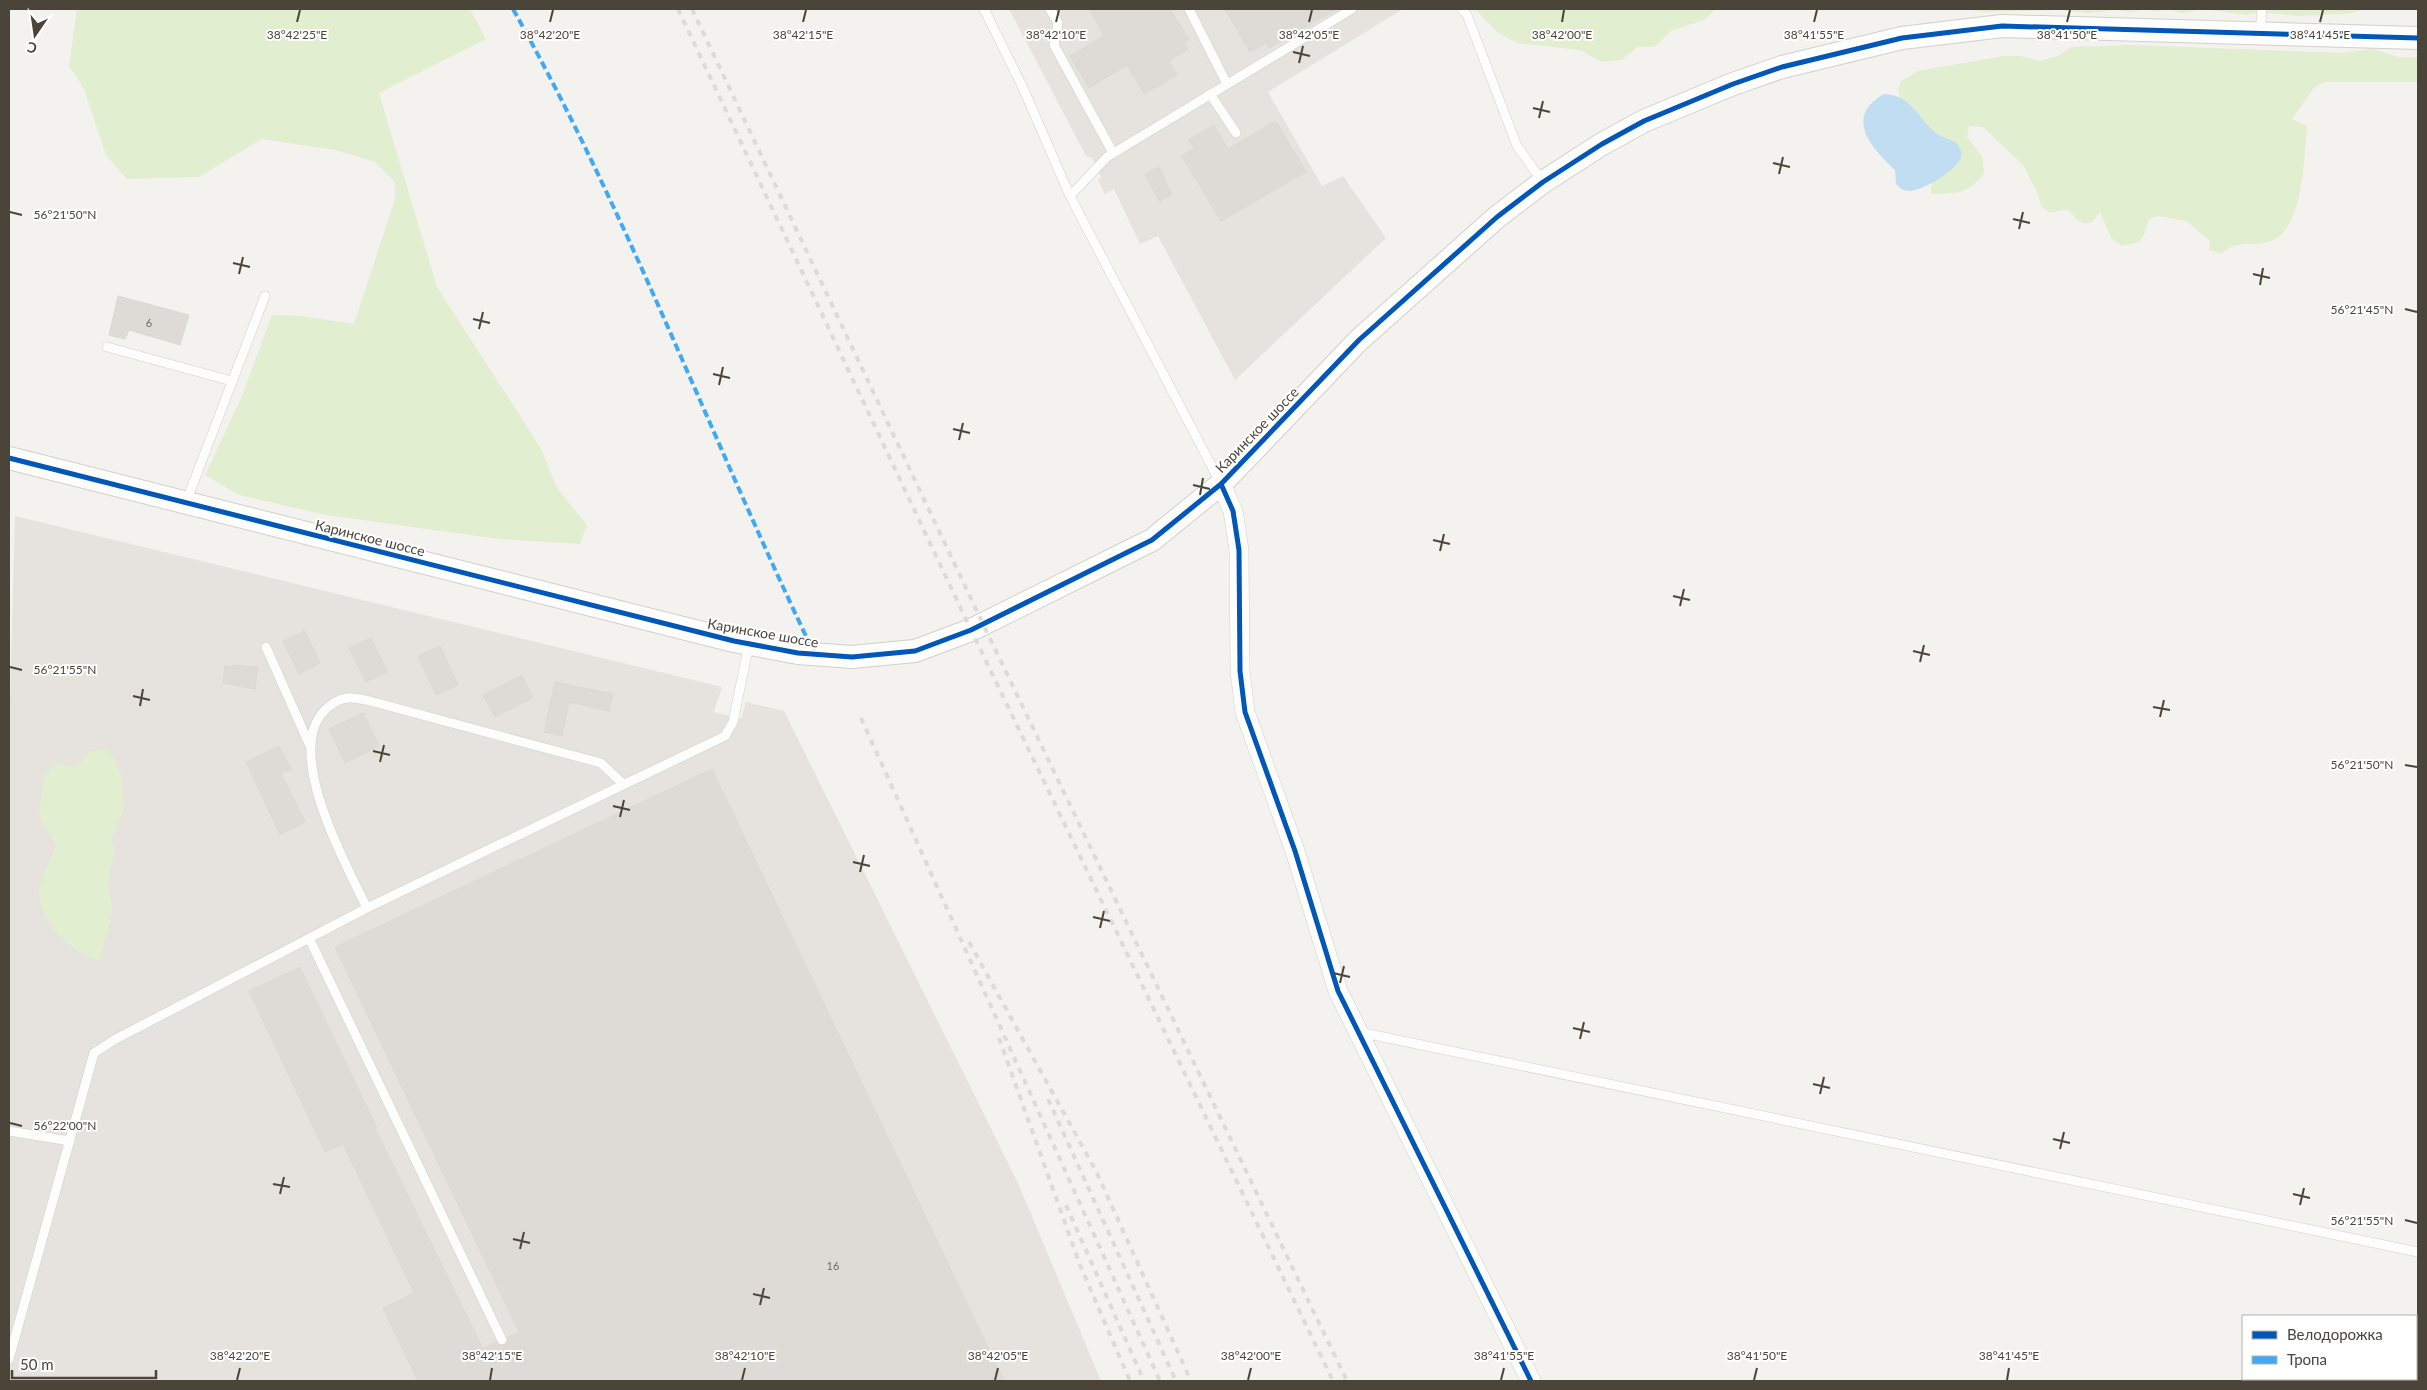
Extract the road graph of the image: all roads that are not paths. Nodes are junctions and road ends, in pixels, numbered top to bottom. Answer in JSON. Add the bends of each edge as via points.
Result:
{"nodes":[{"id":1,"x":984,"y":9,"type":"edge"},
{"id":2,"x":1050,"y":9,"type":"edge"},
{"id":3,"x":1189,"y":9,"type":"edge"},
{"id":4,"x":1350,"y":9,"type":"edge"},
{"id":5,"x":1462,"y":9,"type":"edge"},
{"id":6,"x":2262,"y":9,"type":"edge"},
{"id":7,"x":2260,"y":33,"type":"junction"},
{"id":8,"x":2418,"y":38,"type":"edge"},
{"id":9,"x":1227,"y":84,"type":"junction"},
{"id":10,"x":1210,"y":94,"type":"junction"},
{"id":11,"x":1236,"y":133,"type":"dead end"},
{"id":12,"x":1113,"y":153,"type":"junction"},
{"id":13,"x":1543,"y":182,"type":"junction"},
{"id":14,"x":1070,"y":196,"type":"junction"},
{"id":15,"x":265,"y":296,"type":"dead end"},
{"id":16,"x":107,"y":347,"type":"dead end"},
{"id":17,"x":232,"y":382,"type":"junction"},
{"id":18,"x":9,"y":458,"type":"edge"},
{"id":19,"x":1221,"y":484,"type":"junction"},
{"id":20,"x":186,"y":502,"type":"junction"},
{"id":21,"x":749,"y":644,"type":"junction"},
{"id":22,"x":266,"y":647,"type":"dead end"},
{"id":23,"x":310,"y":746,"type":"junction"},
{"id":24,"x":622,"y":784,"type":"junction"},
{"id":25,"x":367,"y":908,"type":"junction"},
{"id":26,"x":309,"y":938,"type":"junction"},
{"id":27,"x":1358,"y":1032,"type":"junction"},
{"id":28,"x":9,"y":1131,"type":"edge"},
{"id":29,"x":70,"y":1141,"type":"junction"},
{"id":30,"x":2418,"y":1252,"type":"edge"},
{"id":31,"x":502,"y":1340,"type":"dead end"},
{"id":32,"x":9,"y":1359,"type":"edge"},
{"id":33,"x":1531,"y":1381,"type":"edge"}],
"edges":[{"from":1,"to":14,"type":"lane"},
{"from":2,"to":12,"type":"lane","via":[[1058,23],[1054,45]]},
{"from":3,"to":9,"type":"lane"},
{"from":4,"to":9,"type":"lane"},
{"from":5,"to":13,"type":"lane","via":[[1516,146]]},
{"from":6,"to":7,"type":"lane"},
{"from":7,"to":8,"type":"street","name":"Каринское шоссе"},
{"from":7,"to":13,"type":"street","name":"Каринское шоссе","via":[[2002,26],[1902,38],[1782,67],[1692,100],[1610,139]]},
{"from":9,"to":10,"type":"lane"},
{"from":10,"to":11,"type":"lane"},
{"from":10,"to":12,"type":"lane"},
{"from":12,"to":14,"type":"lane"},
{"from":13,"to":19,"type":"street","name":"Каринское шоссе","via":[[1497,217],[1359,340]]},
{"from":14,"to":19,"type":"lane"},
{"from":15,"to":17,"type":"lane"},
{"from":16,"to":17,"type":"lane"},
{"from":17,"to":20,"type":"lane"},
{"from":18,"to":20,"type":"street","name":"Каринское шоссе"},
{"from":19,"to":21,"type":"street","name":"Каринское шоссе","via":[[1152,540],[972,630],[915,651],[852,657],[798,653]]},
{"from":19,"to":27,"type":"street","via":[[1233,511],[1239,550],[1240,671],[1245,712],[1295,851],[1338,991]]},
{"from":20,"to":21,"type":"street","name":"Каринское шоссе"},
{"from":21,"to":24,"type":"lane","via":[[733,722],[725,736]]},
{"from":22,"to":23,"type":"lane"},
{"from":23,"to":24,"type":"lane","via":[[320,716],[330,705],[346,698],[370,701],[601,763]]},
{"from":23,"to":25,"type":"lane","via":[[312,770],[330,833]]},
{"from":24,"to":25,"type":"lane"},
{"from":25,"to":26,"type":"lane"},
{"from":26,"to":29,"type":"lane","via":[[94,1053]]},
{"from":26,"to":31,"type":"lane"},
{"from":27,"to":30,"type":"lane"},
{"from":27,"to":33,"type":"street"},
{"from":28,"to":29,"type":"lane"},
{"from":29,"to":32,"type":"lane"}]}
